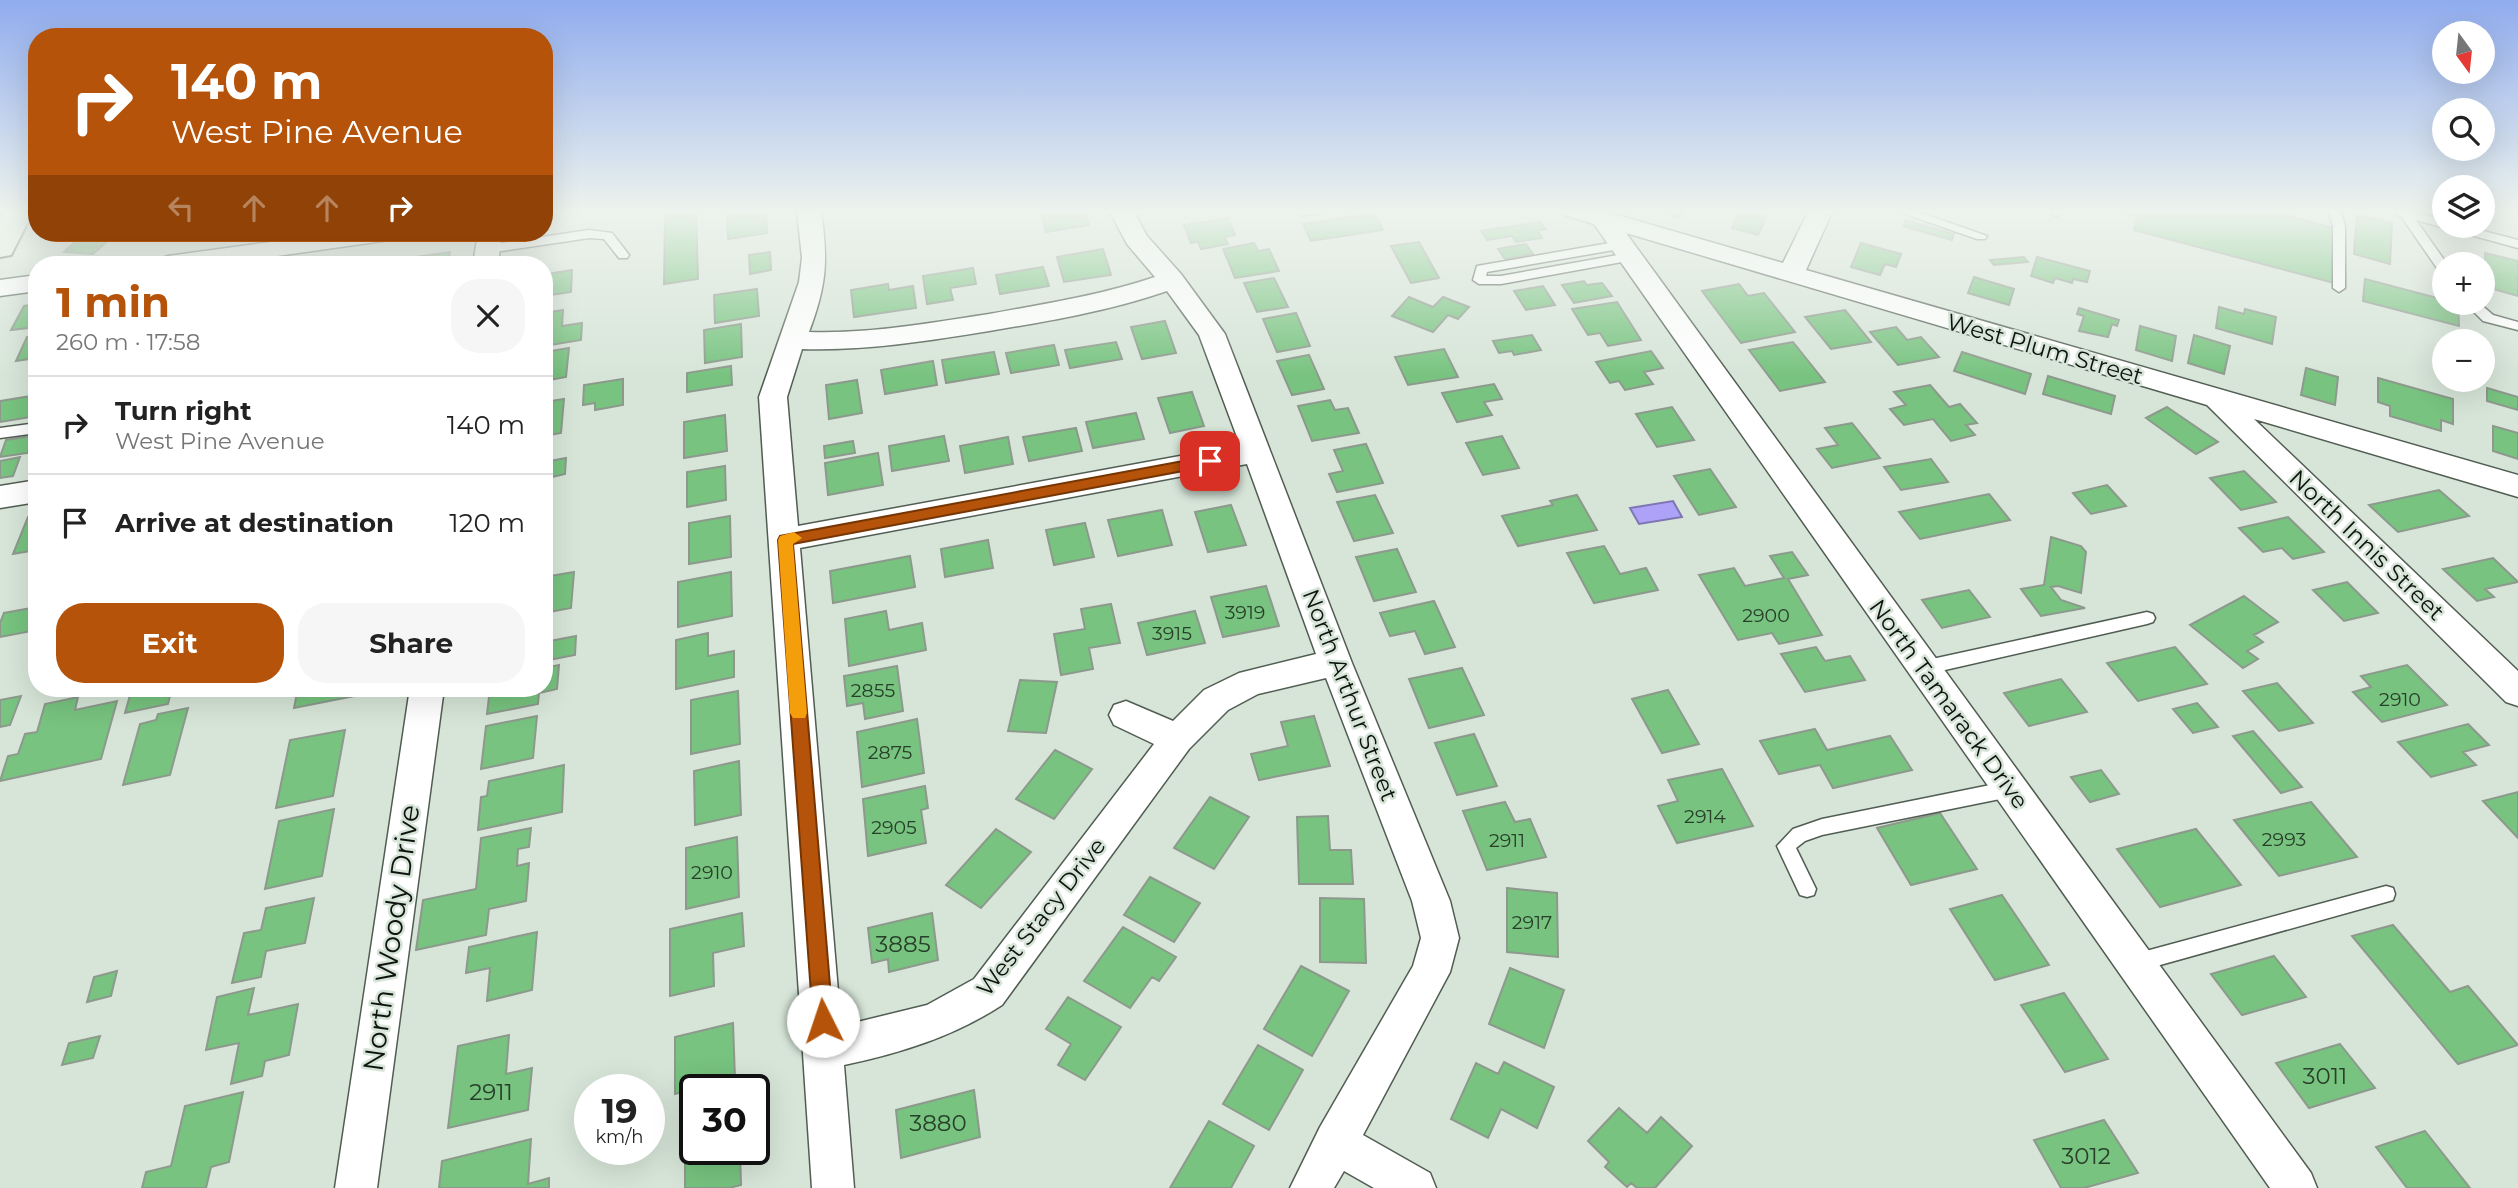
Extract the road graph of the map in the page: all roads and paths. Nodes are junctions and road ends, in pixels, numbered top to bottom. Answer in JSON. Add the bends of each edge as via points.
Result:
{"nodes":[{"id":1,"x":814,"y":265,"type":"edge"},
{"id":2,"x":1159,"y":265,"type":"edge"},
{"id":3,"x":1493,"y":265,"type":"edge"},
{"id":4,"x":1534,"y":265,"type":"edge"},
{"id":5,"x":1630,"y":265,"type":"edge"},
{"id":6,"x":1752,"y":265,"type":"edge"},
{"id":7,"x":1795,"y":265,"type":"edge"},
{"id":8,"x":2339,"y":265,"type":"edge"},
{"id":9,"x":1791,"y":274,"type":"junction"},
{"id":10,"x":1172,"y":280,"type":"junction"},
{"id":11,"x":28,"y":284,"type":"edge"},
{"id":12,"x":0,"y":288,"type":"edge"},
{"id":13,"x":2339,"y":288,"type":"dead end"},
{"id":14,"x":2486,"y":315,"type":"edge"},
{"id":15,"x":2518,"y":326,"type":"edge"},
{"id":16,"x":793,"y":340,"type":"junction"},
{"id":17,"x":2216,"y":397,"type":"junction"},
{"id":18,"x":28,"y":429,"type":"edge"},
{"id":19,"x":0,"y":433,"type":"edge"},
{"id":20,"x":1257,"y":452,"type":"junction"},
{"id":21,"x":2518,"y":486,"type":"edge"},
{"id":22,"x":28,"y":492,"type":"edge"},
{"id":23,"x":0,"y":497,"type":"edge"},
{"id":24,"x":785,"y":540,"type":"junction"},
{"id":25,"x":2147,"y":618,"type":"dead end"},
{"id":26,"x":1336,"y":663,"type":"junction"},
{"id":27,"x":1923,"y":668,"type":"junction"},
{"id":28,"x":2518,"y":692,"type":"edge"},
{"id":29,"x":426,"y":697,"type":"edge"},
{"id":30,"x":1126,"y":715,"type":"dead end"},
{"id":31,"x":1177,"y":739,"type":"junction"},
{"id":32,"x":2010,"y":789,"type":"junction"},
{"id":33,"x":1807,"y":889,"type":"dead end"},
{"id":34,"x":2386,"y":894,"type":"dead end"},
{"id":35,"x":2135,"y":963,"type":"junction"},
{"id":36,"x":825,"y":1049,"type":"junction"},
{"id":37,"x":1335,"y":1142,"type":"junction"},
{"id":38,"x":356,"y":1188,"type":"edge"},
{"id":39,"x":833,"y":1188,"type":"edge"},
{"id":40,"x":1311,"y":1188,"type":"edge"},
{"id":41,"x":1415,"y":1188,"type":"edge"},
{"id":42,"x":2296,"y":1188,"type":"edge"}],
"edges":[{"from":1,"to":16,"type":"street"},
{"from":2,"to":10,"type":"street","name":"North Arthur Street"},
{"from":3,"to":4,"type":"lane","via":[[1481,269],[1479,280],[1501,280]]},
{"from":5,"to":27,"type":"street","name":"North Tamarack Drive"},
{"from":6,"to":9,"type":"street","name":"West Plum Street"},
{"from":7,"to":9,"type":"street"},
{"from":8,"to":13,"type":"lane"},
{"from":9,"to":17,"type":"street","name":"West Plum Street"},
{"from":10,"to":16,"type":"street","via":[[1084,306],[893,338]]},
{"from":10,"to":20,"type":"street","name":"North Arthur Street","via":[[1212,334]]},
{"from":11,"to":12,"type":"street"},
{"from":14,"to":15,"type":"lane"},
{"from":16,"to":24,"type":"street","via":[[773,397]]},
{"from":17,"to":21,"type":"street","name":"West Plum Street"},
{"from":17,"to":28,"type":"street","name":"North Innis Street"},
{"from":18,"to":19,"type":"lane"},
{"from":20,"to":24,"type":"street"},
{"from":20,"to":26,"type":"street","name":"North Arthur Street"},
{"from":22,"to":23,"type":"street"},
{"from":24,"to":36,"type":"street"},
{"from":25,"to":27,"type":"lane"},
{"from":26,"to":31,"type":"street","name":"West Stacy Drive","via":[[1251,682],[1216,701]]},
{"from":26,"to":37,"type":"street","name":"North Arthur Street","via":[[1431,901],[1440,938],[1431,972]]},
{"from":27,"to":32,"type":"street","name":"North Tamarack Drive"},
{"from":29,"to":38,"type":"street","name":"North Woody Drive"},
{"from":30,"to":31,"type":"street"},
{"from":31,"to":36,"type":"street","name":"West Stacy Drive","via":[[988,992],[959,1012],[919,1028]]},
{"from":32,"to":33,"type":"lane","via":[[1799,835],[1786,846]]},
{"from":32,"to":35,"type":"street","name":"North Tamarack Drive"},
{"from":34,"to":35,"type":"lane"},
{"from":35,"to":42,"type":"street","name":"North Tamarack Drive"},
{"from":36,"to":39,"type":"street"},
{"from":37,"to":40,"type":"street","name":"North Arthur Street"},
{"from":37,"to":41,"type":"street"}]}
